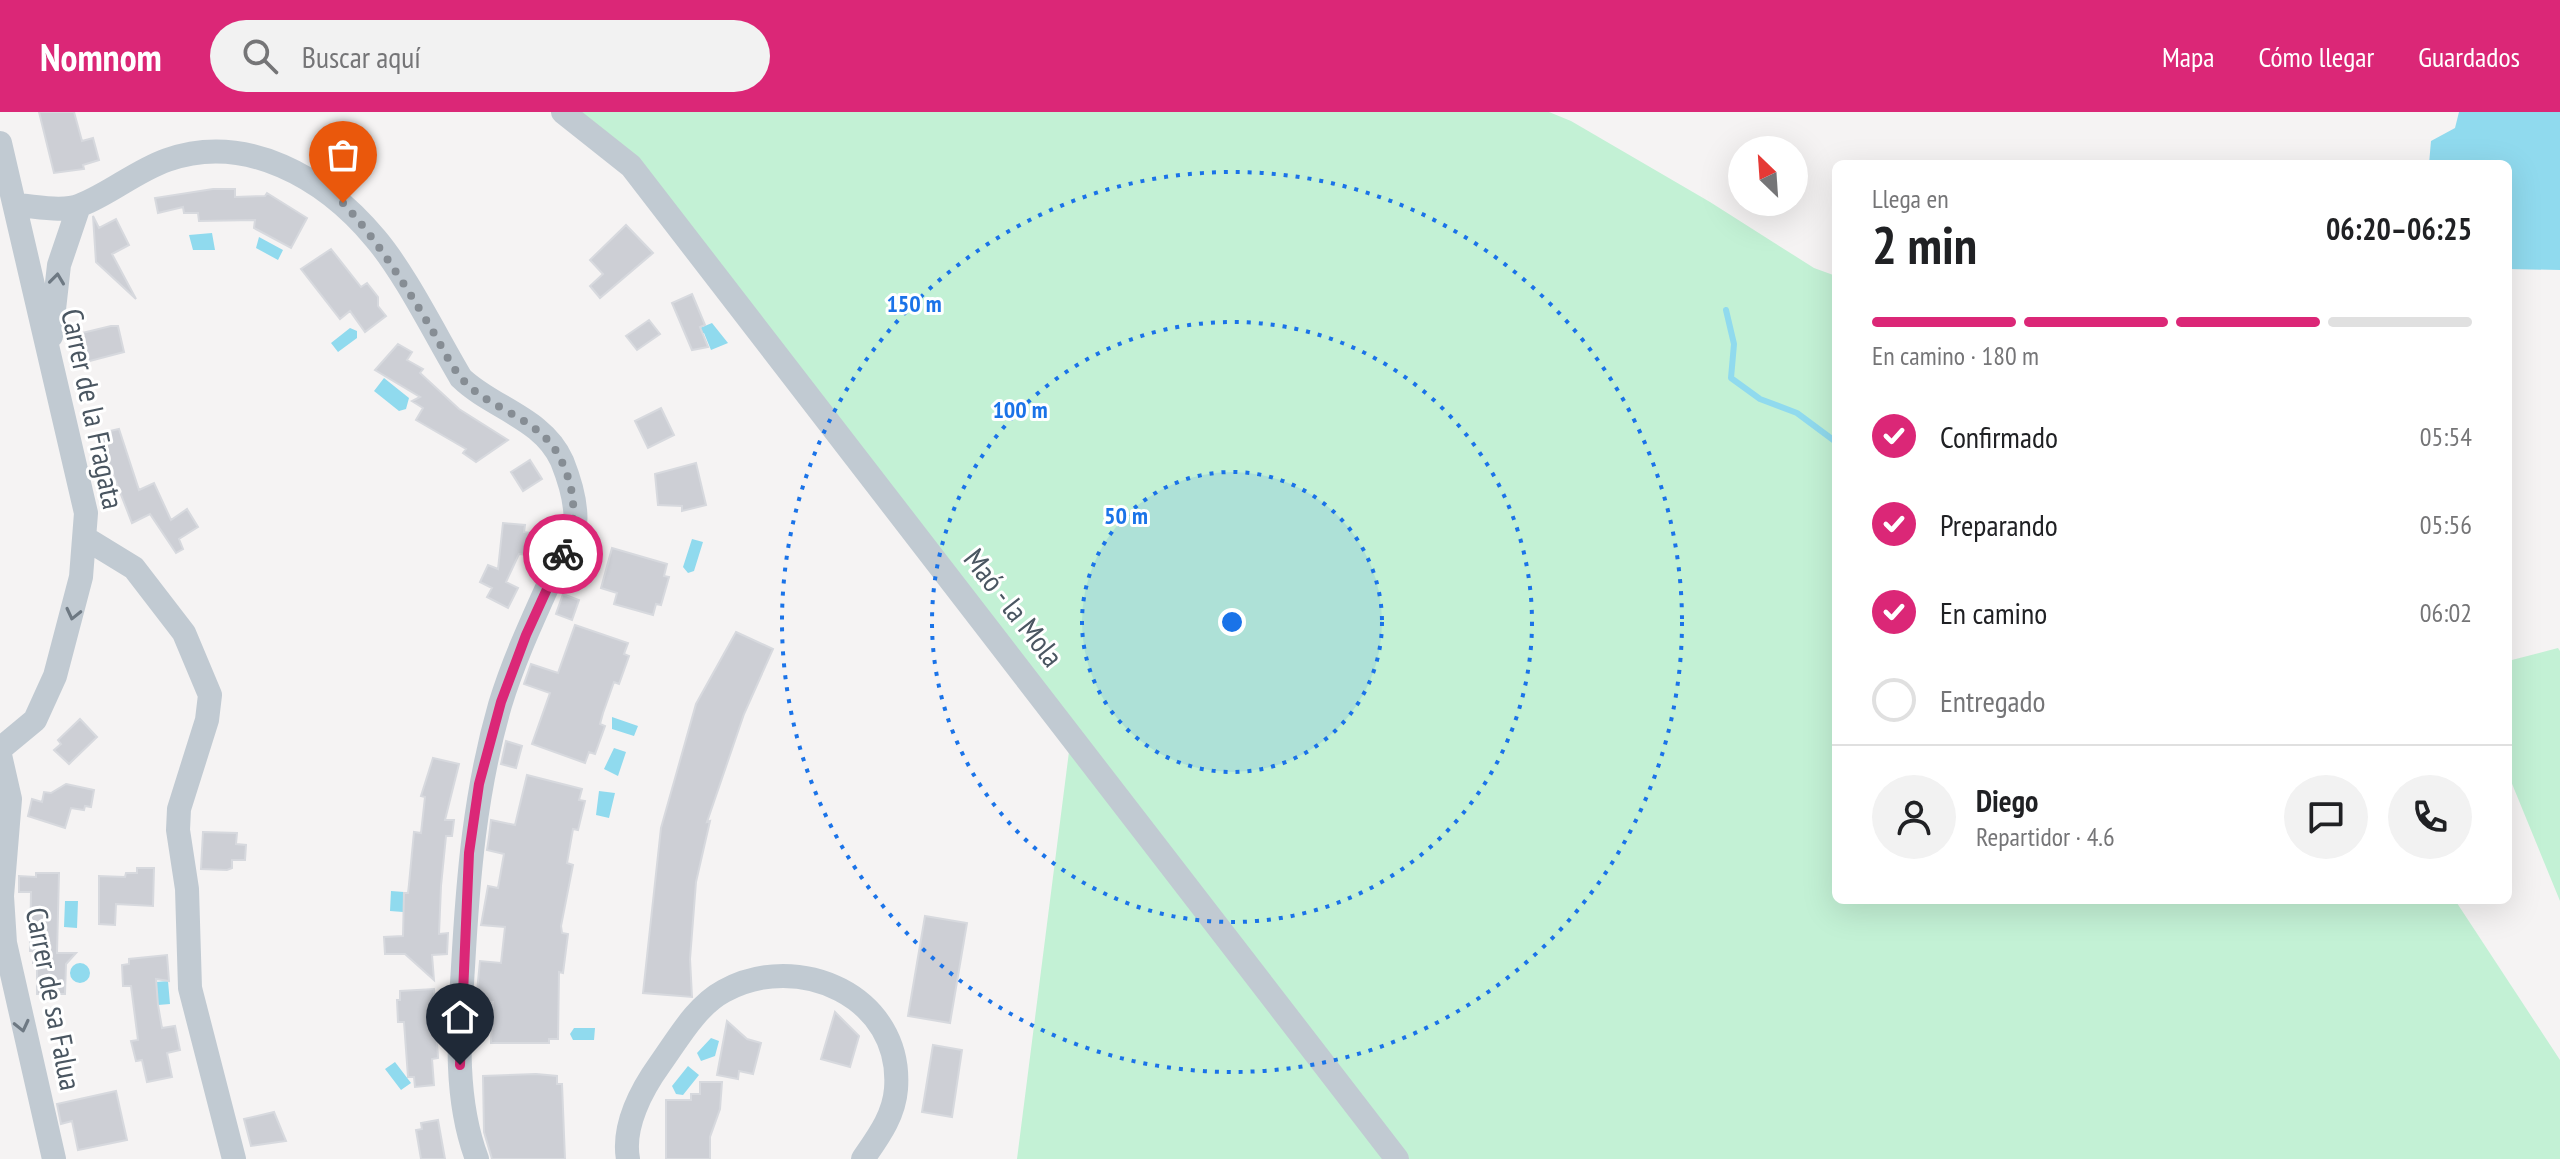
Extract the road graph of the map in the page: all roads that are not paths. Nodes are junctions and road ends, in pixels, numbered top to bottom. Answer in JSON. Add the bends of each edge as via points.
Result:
{"nodes":[{"id":1,"x":563,"y":112,"type":"edge"},
{"id":2,"x":0,"y":143,"type":"edge"},
{"id":3,"x":15,"y":205,"type":"junction"},
{"id":4,"x":79,"y":206,"type":"junction"},
{"id":5,"x":48,"y":355,"type":"junction"},
{"id":6,"x":85,"y":538,"type":"junction"},
{"id":7,"x":0,"y":752,"type":"edge"},
{"id":8,"x":54,"y":1159,"type":"edge"},
{"id":9,"x":234,"y":1159,"type":"edge"},
{"id":10,"x":477,"y":1159,"type":"edge"},
{"id":11,"x":628,"y":1159,"type":"edge"},
{"id":12,"x":863,"y":1159,"type":"edge"},
{"id":13,"x":1397,"y":1159,"type":"edge"}],
"edges":[{"from":1,"to":13,"type":"street","name":"Maó - la Mola","via":[[631,166]]},
{"from":2,"to":3,"type":"street","name":"Carrer de la Fragata"},
{"from":3,"to":4,"type":"street"},
{"from":3,"to":5,"type":"street","name":"Carrer de la Fragata"},
{"from":5,"to":4,"type":"street","one_way":true,"via":[[59,265]]},
{"from":4,"to":10,"type":"street","via":[[166,160],[203,150],[240,151],[301,177],[343,203],[377,240],[461,378],[496,406],[522,417],[560,458],[574,502],[574,532],[501,702],[479,784],[469,853],[459,1034],[461,1095]]},
{"from":5,"to":6,"type":"street","name":"Carrer de la Fragata","via":[[86,513]]},
{"from":6,"to":7,"type":"street","one_way":true,"via":[[72,617],[50,687],[35,720]]},
{"from":6,"to":9,"type":"street","name":"Carrer de la Fragata","via":[[134,568],[184,633],[210,695],[181,797],[178,830],[187,889],[190,988]]},
{"from":7,"to":8,"type":"street","name":"Carrer de sa Falua","one_way":true,"via":[[10,799],[2,896],[5,943]]},
{"from":11,"to":12,"type":"street","via":[[632,1114],[653,1074],[703,1007],[751,979],[788,974],[845,991],[870,1009],[886,1033],[896,1087],[891,1116]]}]}
